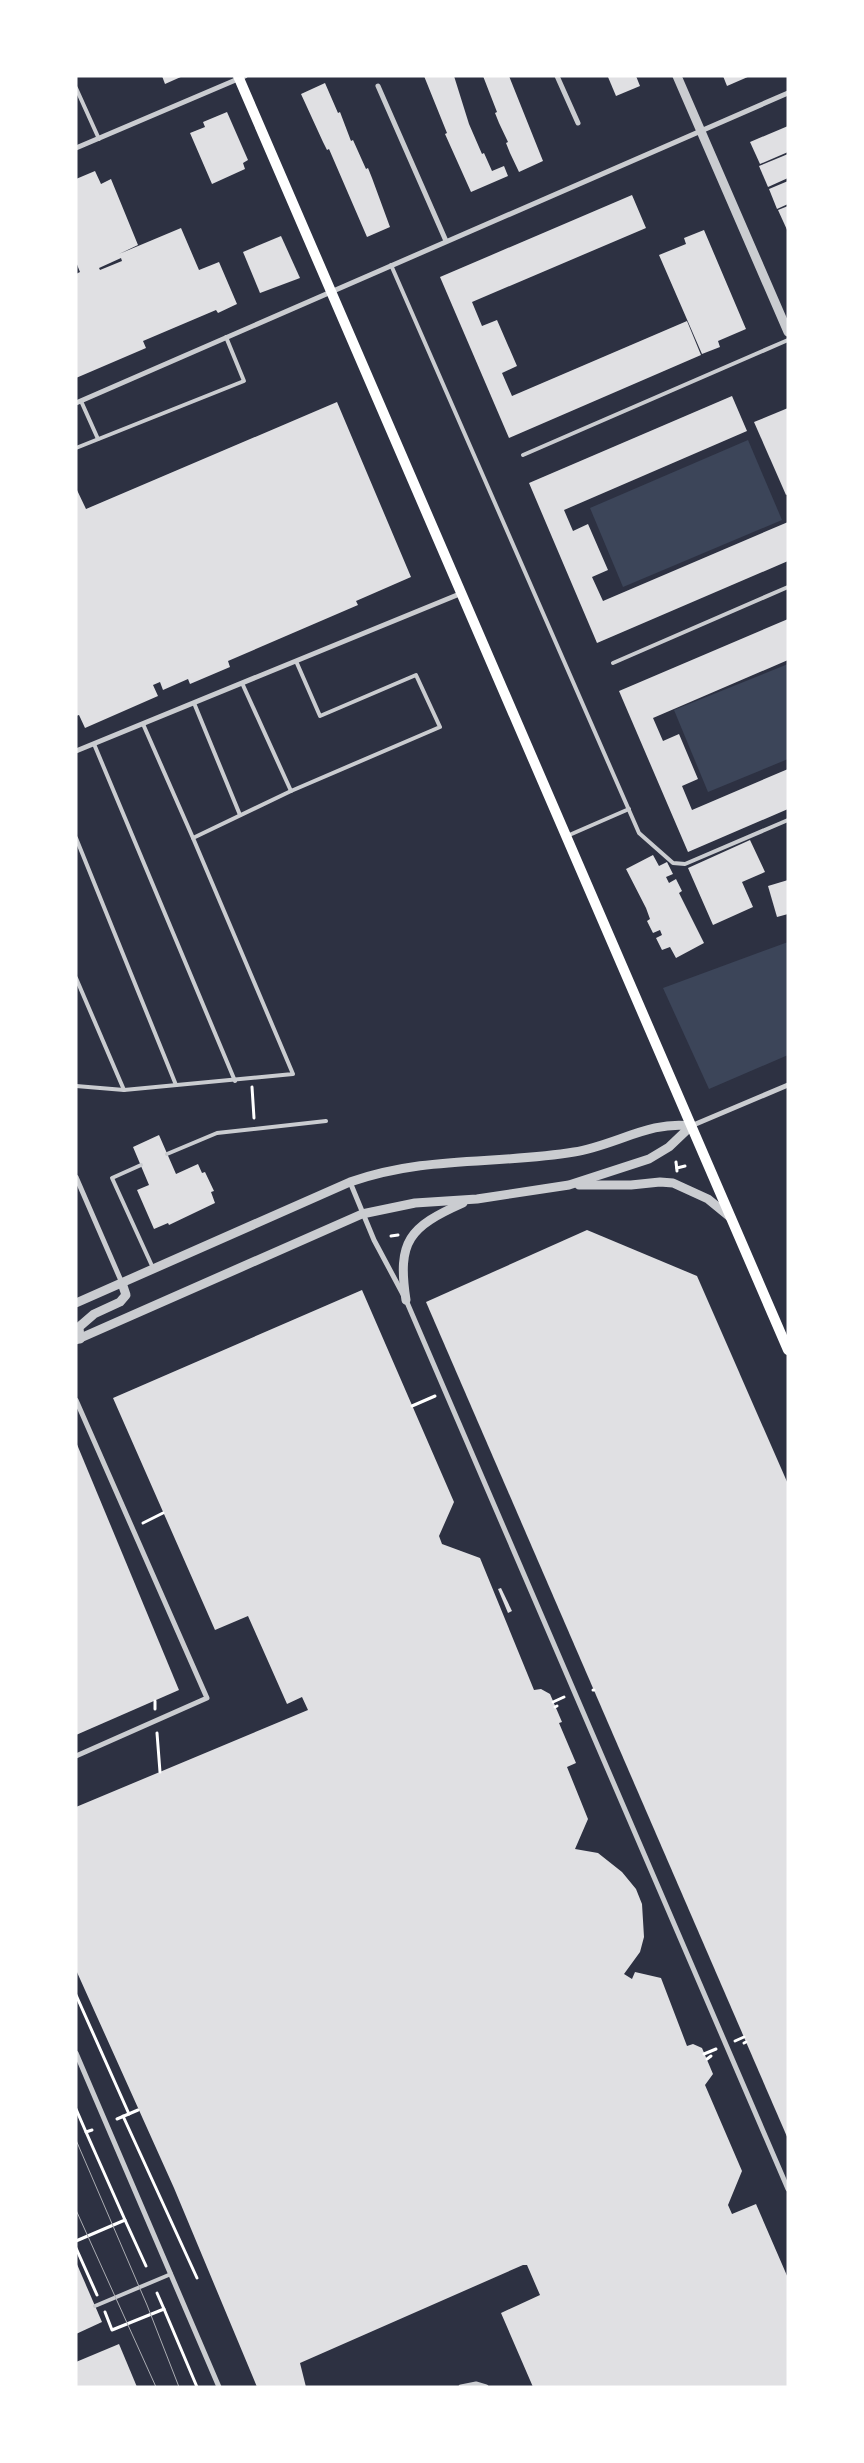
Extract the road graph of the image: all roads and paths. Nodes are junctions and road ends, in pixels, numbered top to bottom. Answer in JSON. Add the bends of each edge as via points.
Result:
{"nodes":[{"id":1,"x":557,"y":76,"type":"edge"},
{"id":2,"x":677,"y":76,"type":"edge"},
{"id":3,"x":241,"y":77,"type":"edge"},
{"id":4,"x":378,"y":86,"type":"dead end"},
{"id":5,"x":76,"y":88,"type":"edge"},
{"id":6,"x":788,"y":94,"type":"edge"},
{"id":7,"x":578,"y":123,"type":"dead end"},
{"id":8,"x":701,"y":131,"type":"junction"},
{"id":9,"x":99,"y":139,"type":"junction"},
{"id":10,"x":76,"y":148,"type":"edge"},
{"id":11,"x":446,"y":241,"type":"junction"},
{"id":12,"x":391,"y":266,"type":"junction"},
{"id":13,"x":332,"y":291,"type":"junction"},
{"id":14,"x":788,"y":332,"type":"edge"},
{"id":15,"x":226,"y":337,"type":"junction"},
{"id":16,"x":788,"y":340,"type":"edge"},
{"id":17,"x":79,"y":402,"type":"edge"},
{"id":18,"x":98,"y":439,"type":"junction"},
{"id":19,"x":76,"y":448,"type":"edge"},
{"id":20,"x":523,"y":455,"type":"dead end"},
{"id":21,"x":788,"y":587,"type":"edge"},
{"id":22,"x":462,"y":593,"type":"junction"},
{"id":23,"x":296,"y":661,"type":"junction"},
{"id":24,"x":613,"y":663,"type":"dead end"},
{"id":25,"x":242,"y":683,"type":"junction"},
{"id":26,"x":194,"y":703,"type":"junction"},
{"id":27,"x":143,"y":724,"type":"junction"},
{"id":28,"x":94,"y":744,"type":"junction"},
{"id":29,"x":76,"y":751,"type":"edge"},
{"id":30,"x":292,"y":792,"type":"junction"},
{"id":31,"x":629,"y":809,"type":"junction"},
{"id":32,"x":240,"y":816,"type":"junction"},
{"id":33,"x":788,"y":820,"type":"edge"},
{"id":34,"x":567,"y":836,"type":"junction"},
{"id":35,"x":76,"y":838,"type":"edge"},
{"id":36,"x":192,"y":838,"type":"junction"},
{"id":37,"x":76,"y":978,"type":"edge"},
{"id":38,"x":252,"y":1078,"type":"junction"},
{"id":39,"x":235,"y":1081,"type":"junction"},
{"id":40,"x":176,"y":1085,"type":"junction"},
{"id":41,"x":788,"y":1085,"type":"edge"},
{"id":42,"x":76,"y":1086,"type":"edge"},
{"id":43,"x":124,"y":1090,"type":"junction"},
{"id":44,"x":326,"y":1121,"type":"dead end"},
{"id":45,"x":692,"y":1126,"type":"junction"},
{"id":46,"x":255,"y":1129,"type":"junction"},
{"id":47,"x":167,"y":1154,"type":"dead end"},
{"id":48,"x":141,"y":1165,"type":"dead end"},
{"id":49,"x":685,"y":1166,"type":"dead end"},
{"id":50,"x":677,"y":1168,"type":"dead end"},
{"id":51,"x":76,"y":1178,"type":"edge"},
{"id":52,"x":350,"y":1182,"type":"junction"},
{"id":53,"x":568,"y":1185,"type":"junction"},
{"id":54,"x":477,"y":1199,"type":"junction"},
{"id":55,"x":362,"y":1214,"type":"junction"},
{"id":56,"x":731,"y":1218,"type":"junction"},
{"id":57,"x":153,"y":1269,"type":"junction"},
{"id":58,"x":122,"y":1283,"type":"junction"},
{"id":59,"x":406,"y":1300,"type":"junction"},
{"id":60,"x":76,"y":1303,"type":"edge"},
{"id":61,"x":785,"y":1335,"type":"edge"},
{"id":62,"x":78,"y":1340,"type":"edge"},
{"id":63,"x":788,"y":1350,"type":"edge"},
{"id":64,"x":76,"y":1400,"type":"edge"},
{"id":65,"x":155,"y":1701,"type":"dead end"},
{"id":66,"x":156,"y":1710,"type":"dead end"},
{"id":67,"x":157,"y":1728,"type":"dead end"},
{"id":68,"x":76,"y":1756,"type":"edge"},
{"id":69,"x":160,"y":1772,"type":"dead end"},
{"id":70,"x":76,"y":1995,"type":"edge"},
{"id":71,"x":76,"y":2053,"type":"edge"},
{"id":72,"x":711,"y":2056,"type":"dead end"},
{"id":73,"x":706,"y":2059,"type":"dead end"},
{"id":74,"x":76,"y":2108,"type":"edge"},
{"id":75,"x":138,"y":2110,"type":"dead end"},
{"id":76,"x":129,"y":2114,"type":"junction"},
{"id":77,"x":123,"y":2116,"type":"junction"},
{"id":78,"x":117,"y":2119,"type":"dead end"},
{"id":79,"x":92,"y":2130,"type":"dead end"},
{"id":80,"x":86,"y":2132,"type":"junction"},
{"id":81,"x":788,"y":2189,"type":"edge"},
{"id":82,"x":125,"y":2220,"type":"junction"},
{"id":83,"x":76,"y":2241,"type":"edge"},
{"id":84,"x":146,"y":2266,"type":"dead end"},
{"id":85,"x":171,"y":2274,"type":"junction"},
{"id":86,"x":197,"y":2278,"type":"dead end"},
{"id":87,"x":95,"y":2306,"type":"dead end"},
{"id":88,"x":164,"y":2309,"type":"dead end"},
{"id":89,"x":197,"y":2387,"type":"edge"},
{"id":90,"x":219,"y":2387,"type":"edge"},
{"id":91,"x":461,"y":2387,"type":"edge"},
{"id":92,"x":486,"y":2387,"type":"edge"}],
"edges":[{"from":1,"to":7,"type":"street"},
{"from":2,"to":8,"type":"street"},
{"from":3,"to":9,"type":"street"},
{"from":3,"to":13,"type":"main road"},
{"from":4,"to":11,"type":"street"},
{"from":5,"to":9,"type":"lane"},
{"from":6,"to":8,"type":"street"},
{"from":8,"to":11,"type":"street"},
{"from":8,"to":14,"type":"street"},
{"from":9,"to":10,"type":"street"},
{"from":11,"to":12,"type":"street"},
{"from":12,"to":13,"type":"street"},
{"from":12,"to":31,"type":"lane"},
{"from":13,"to":15,"type":"street"},
{"from":13,"to":22,"type":"main road"},
{"from":15,"to":17,"type":"street"},
{"from":15,"to":18,"type":"lane","via":[[244,381]]},
{"from":16,"to":20,"type":"lane"},
{"from":17,"to":18,"type":"lane"},
{"from":18,"to":19,"type":"lane"},
{"from":21,"to":24,"type":"lane"},
{"from":22,"to":23,"type":"street"},
{"from":22,"to":34,"type":"main road"},
{"from":23,"to":25,"type":"street"},
{"from":23,"to":30,"type":"lane","via":[[320,716],[416,675],[440,727]]},
{"from":25,"to":26,"type":"street"},
{"from":25,"to":30,"type":"lane"},
{"from":26,"to":27,"type":"street"},
{"from":26,"to":32,"type":"lane"},
{"from":27,"to":28,"type":"street"},
{"from":27,"to":36,"type":"lane"},
{"from":28,"to":29,"type":"street"},
{"from":28,"to":39,"type":"lane"},
{"from":30,"to":32,"type":"lane"},
{"from":31,"to":33,"type":"lane","via":[[639,833],[674,863],[685,864]]},
{"from":31,"to":34,"type":"lane"},
{"from":32,"to":36,"type":"lane"},
{"from":34,"to":45,"type":"main road"},
{"from":35,"to":40,"type":"lane"},
{"from":36,"to":38,"type":"lane","via":[[293,1074]]},
{"from":37,"to":43,"type":"lane"},
{"from":38,"to":39,"type":"lane"},
{"from":38,"to":46,"type":"path"},
{"from":39,"to":40,"type":"lane"},
{"from":40,"to":43,"type":"lane"},
{"from":41,"to":45,"type":"street"},
{"from":42,"to":43,"type":"lane"},
{"from":44,"to":46,"type":"lane"},
{"from":45,"to":52,"type":"street","via":[[663,1126],[575,1152],[426,1164],[392,1169]]},
{"from":45,"to":53,"type":"street","via":[[669,1147],[649,1159]]},
{"from":45,"to":56,"type":"main road"},
{"from":46,"to":47,"type":"lane","via":[[217,1133]]},
{"from":48,"to":57,"type":"lane","via":[[112,1178]]},
{"from":49,"to":50,"type":"path"},
{"from":51,"to":58,"type":"street"},
{"from":52,"to":55,"type":"street"},
{"from":52,"to":57,"type":"street"},
{"from":53,"to":54,"type":"street"},
{"from":53,"to":56,"type":"street","via":[[672,1183],[708,1199]]},
{"from":54,"to":55,"type":"street","via":[[415,1203]]},
{"from":54,"to":59,"type":"street","via":[[430,1218],[416,1233],[402,1260]]},
{"from":55,"to":59,"type":"street"},
{"from":55,"to":62,"type":"street"},
{"from":56,"to":61,"type":"main road"},
{"from":57,"to":58,"type":"street"},
{"from":58,"to":60,"type":"street"},
{"from":58,"to":62,"type":"street","via":[[126,1295],[79,1327]]},
{"from":59,"to":81,"type":"street"},
{"from":61,"to":63,"type":"main road"},
{"from":64,"to":68,"type":"street","via":[[207,1698]]},
{"from":65,"to":66,"type":"path"},
{"from":67,"to":69,"type":"path"},
{"from":70,"to":76,"type":"path"},
{"from":71,"to":85,"type":"street"},
{"from":72,"to":73,"type":"path"},
{"from":74,"to":80,"type":"path"},
{"from":75,"to":76,"type":"path"},
{"from":76,"to":77,"type":"path"},
{"from":77,"to":78,"type":"path"},
{"from":77,"to":86,"type":"path"},
{"from":79,"to":80,"type":"path"},
{"from":80,"to":82,"type":"path"},
{"from":82,"to":83,"type":"path"},
{"from":82,"to":84,"type":"path"},
{"from":85,"to":87,"type":"lane"},
{"from":85,"to":90,"type":"street"},
{"from":88,"to":89,"type":"path"},
{"from":91,"to":92,"type":"street","via":[[476,2384]]}]}
